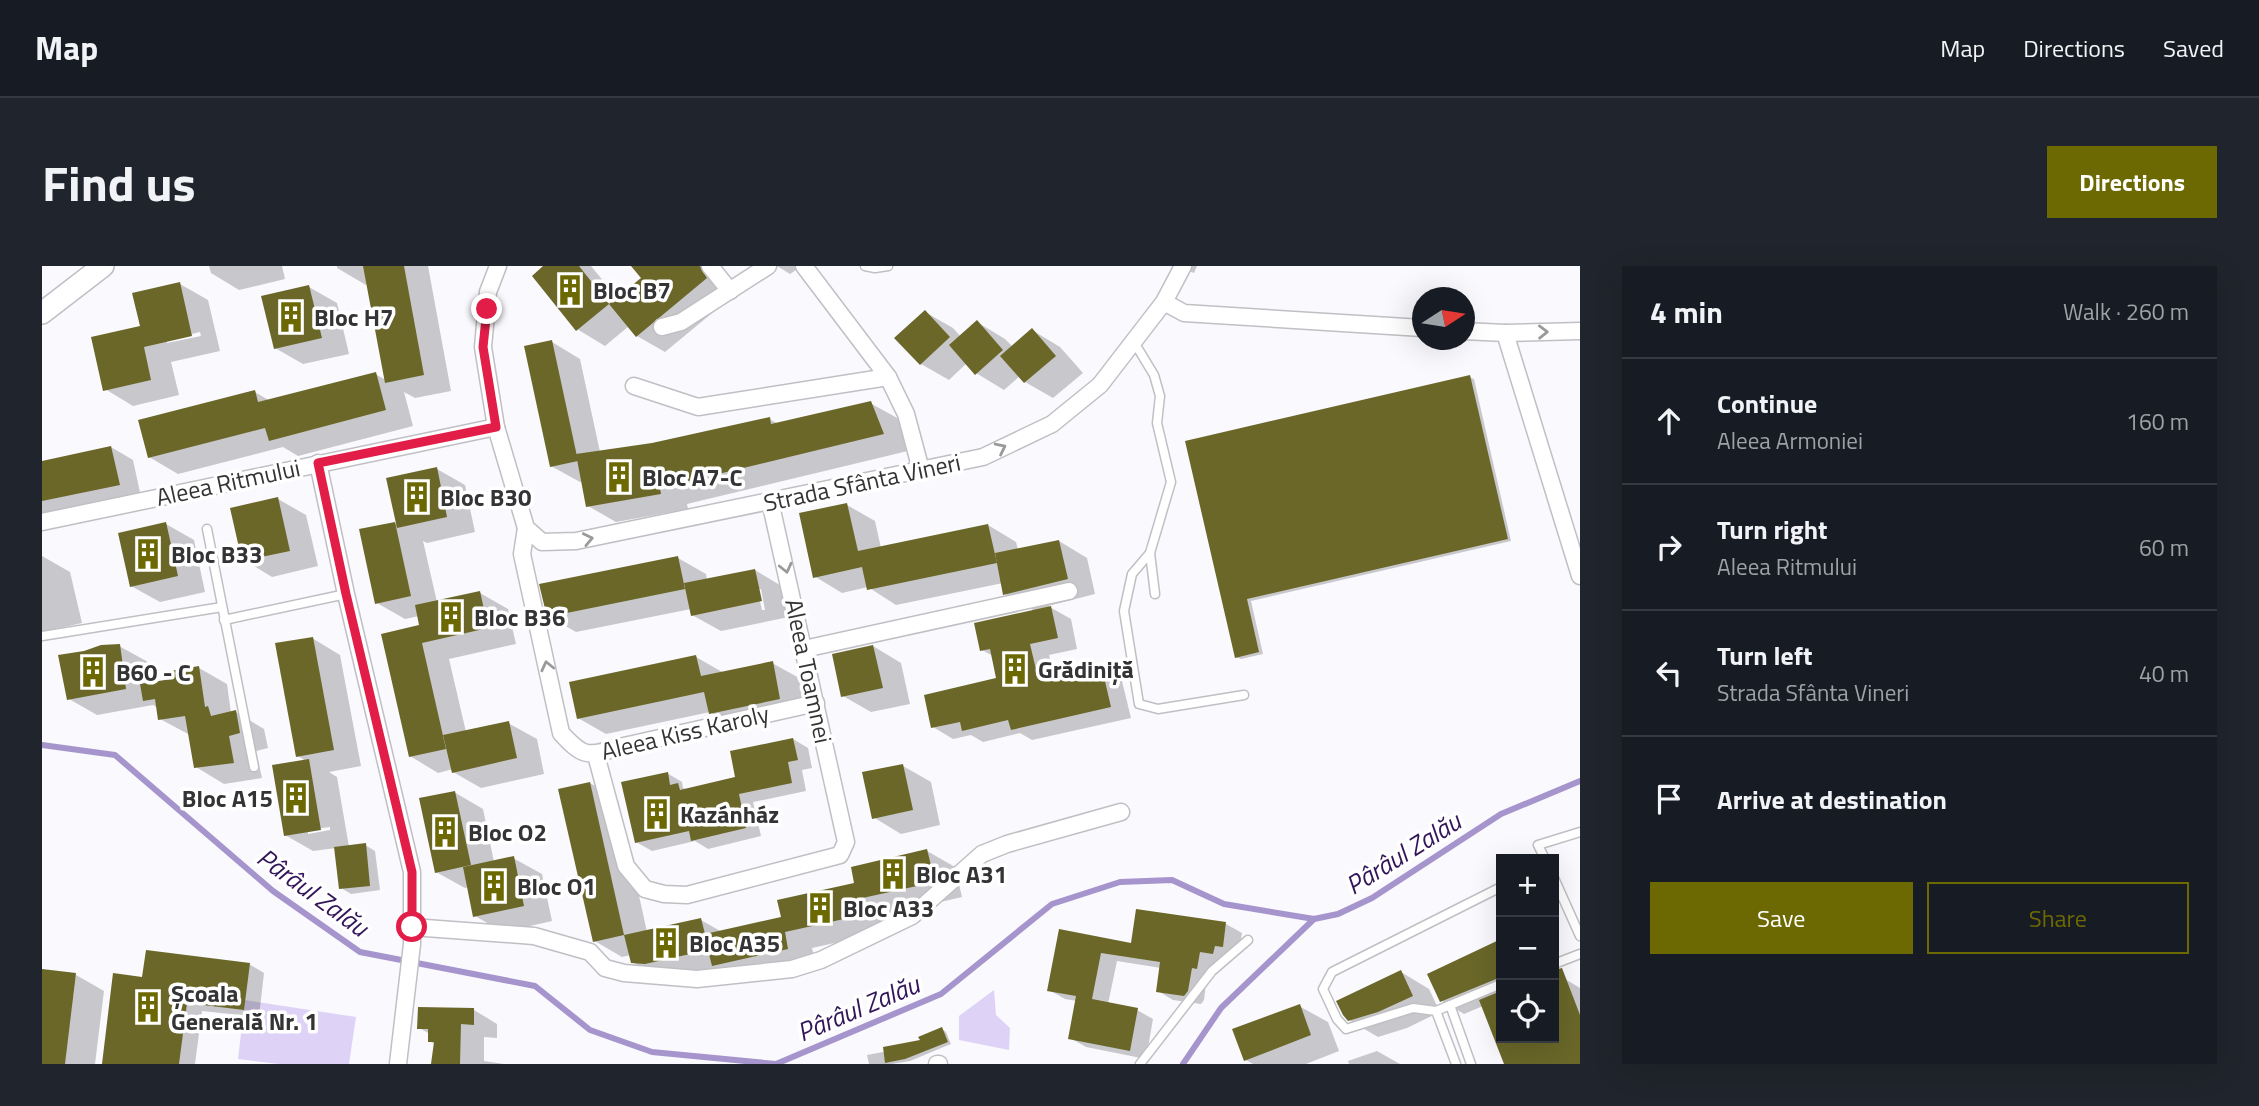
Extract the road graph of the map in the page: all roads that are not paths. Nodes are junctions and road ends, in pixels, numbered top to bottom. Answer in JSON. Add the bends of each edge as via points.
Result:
{"nodes":[{"id":1,"x":103,"y":266,"type":"edge"},
{"id":2,"x":498,"y":266,"type":"edge"},
{"id":3,"x":710,"y":266,"type":"edge"},
{"id":4,"x":768,"y":266,"type":"edge"},
{"id":5,"x":804,"y":266,"type":"edge"},
{"id":6,"x":865,"y":266,"type":"edge"},
{"id":7,"x":888,"y":266,"type":"edge"},
{"id":8,"x":1183,"y":266,"type":"edge"},
{"id":9,"x":730,"y":291,"type":"junction"},
{"id":10,"x":1164,"y":302,"type":"junction"},
{"id":11,"x":42,"y":313,"type":"edge"},
{"id":12,"x":662,"y":327,"type":"dead end"},
{"id":13,"x":1412,"y":327,"type":"edge"},
{"id":14,"x":1580,"y":331,"type":"edge"},
{"id":15,"x":1475,"y":332,"type":"edge"},
{"id":16,"x":1505,"y":333,"type":"junction"},
{"id":17,"x":1134,"y":342,"type":"junction"},
{"id":18,"x":888,"y":377,"type":"junction"},
{"id":19,"x":634,"y":386,"type":"dead end"},
{"id":20,"x":496,"y":427,"type":"junction"},
{"id":21,"x":318,"y":463,"type":"junction"},
{"id":22,"x":921,"y":470,"type":"junction"},
{"id":23,"x":771,"y":501,"type":"junction"},
{"id":24,"x":42,"y":522,"type":"edge"},
{"id":25,"x":526,"y":528,"type":"junction"},
{"id":26,"x":207,"y":529,"type":"dead end"},
{"id":27,"x":1150,"y":553,"type":"junction"},
{"id":28,"x":1580,"y":576,"type":"edge"},
{"id":29,"x":1069,"y":591,"type":"dead end"},
{"id":30,"x":346,"y":594,"type":"junction"},
{"id":31,"x":1155,"y":594,"type":"dead end"},
{"id":32,"x":222,"y":607,"type":"junction"},
{"id":33,"x":224,"y":620,"type":"junction"},
{"id":34,"x":42,"y":636,"type":"edge"},
{"id":35,"x":804,"y":649,"type":"junction"},
{"id":36,"x":1244,"y":695,"type":"dead end"},
{"id":37,"x":816,"y":703,"type":"junction"},
{"id":38,"x":596,"y":755,"type":"junction"},
{"id":39,"x":254,"y":767,"type":"dead end"},
{"id":40,"x":1121,"y":812,"type":"dead end"},
{"id":41,"x":1580,"y":832,"type":"edge"},
{"id":42,"x":1542,"y":854,"type":"edge"},
{"id":43,"x":1559,"y":889,"type":"edge"},
{"id":44,"x":1496,"y":890,"type":"edge"},
{"id":45,"x":412,"y":927,"type":"junction"},
{"id":46,"x":1580,"y":936,"type":"edge"},
{"id":47,"x":1248,"y":940,"type":"dead end"},
{"id":48,"x":1580,"y":954,"type":"edge"},
{"id":49,"x":1559,"y":962,"type":"edge"},
{"id":50,"x":1496,"y":987,"type":"edge"},
{"id":51,"x":1450,"y":1005,"type":"junction"},
{"id":52,"x":1436,"y":1011,"type":"junction"},
{"id":53,"x":398,"y":1064,"type":"edge"},
{"id":54,"x":1140,"y":1064,"type":"edge"},
{"id":55,"x":1456,"y":1064,"type":"edge"},
{"id":56,"x":1471,"y":1064,"type":"edge"}],
"edges":[{"from":1,"to":11,"type":"street"},
{"from":2,"to":20,"type":"street","via":[[488,292],[483,347]]},
{"from":3,"to":9,"type":"street"},
{"from":4,"to":9,"type":"street"},
{"from":5,"to":18,"type":"street"},
{"from":6,"to":7,"type":"lane"},
{"from":8,"to":10,"type":"street","name":"Strada Sfânta Vineri"},
{"from":9,"to":12,"type":"street","via":[[681,322]]},
{"from":10,"to":13,"type":"street","via":[[1184,313]]},
{"from":10,"to":17,"type":"street","name":"Strada Sfânta Vineri"},
{"from":16,"to":14,"type":"street","one_way":true},
{"from":15,"to":16,"type":"street"},
{"from":16,"to":28,"type":"street"},
{"from":22,"to":17,"type":"street","name":"Strada Sfânta Vineri","one_way":true,"via":[[983,457],[1052,424],[1100,385]]},
{"from":17,"to":27,"type":"lane","via":[[1154,375],[1160,396],[1157,423],[1171,482]]},
{"from":18,"to":19,"type":"street","via":[[698,407]]},
{"from":18,"to":22,"type":"street","via":[[906,414]]},
{"from":20,"to":21,"type":"street","name":"Aleea Ritmului"},
{"from":20,"to":25,"type":"street"},
{"from":21,"to":24,"type":"street","name":"Aleea Ritmului"},
{"from":21,"to":30,"type":"street"},
{"from":22,"to":23,"type":"street","name":"Strada Sfânta Vineri"},
{"from":25,"to":23,"type":"street","name":"Strada Sfânta Vineri","one_way":true,"via":[[542,542],[576,541]]},
{"from":23,"to":35,"type":"street","name":"Aleea Toamnei","one_way":true},
{"from":38,"to":25,"type":"street","name":"Aleea Kiss Karoly","one_way":true,"via":[[577,750],[561,733],[522,554]]},
{"from":26,"to":32,"type":"lane"},
{"from":27,"to":31,"type":"lane"},
{"from":27,"to":36,"type":"lane","via":[[1132,574],[1124,611],[1139,704],[1158,709]]},
{"from":29,"to":35,"type":"street"},
{"from":30,"to":33,"type":"lane"},
{"from":30,"to":45,"type":"street","via":[[412,872]]},
{"from":32,"to":33,"type":"lane"},
{"from":32,"to":34,"type":"lane"},
{"from":33,"to":39,"type":"lane"},
{"from":35,"to":37,"type":"street","name":"Aleea Toamnei"},
{"from":37,"to":38,"type":"street","name":"Aleea Kiss Karoly"},
{"from":37,"to":38,"type":"street","name":"Aleea Toamnei","via":[[846,842],[840,855],[687,894],[645,889],[626,866]]},
{"from":40,"to":45,"type":"street","via":[[982,854],[912,916],[792,969],[697,979],[624,974],[605,968],[590,952],[534,936]]},
{"from":41,"to":42,"type":"lane","via":[[1538,845]]},
{"from":43,"to":46,"type":"lane"},
{"from":44,"to":52,"type":"lane","via":[[1332,972],[1323,989],[1346,1029],[1413,1009]]},
{"from":45,"to":53,"type":"street"},
{"from":47,"to":54,"type":"lane","via":[[1212,971]]},
{"from":48,"to":49,"type":"lane"},
{"from":50,"to":51,"type":"lane"},
{"from":51,"to":52,"type":"lane"},
{"from":51,"to":56,"type":"lane"},
{"from":52,"to":55,"type":"lane"}]}
